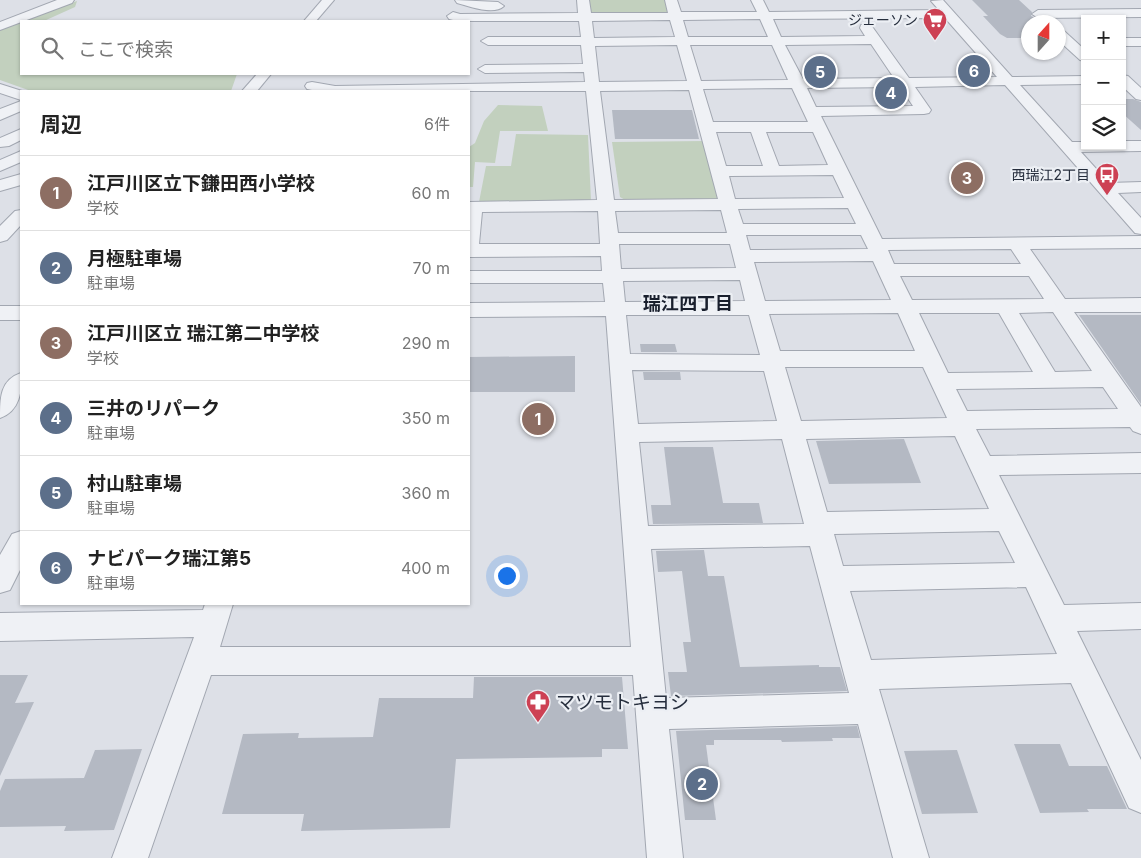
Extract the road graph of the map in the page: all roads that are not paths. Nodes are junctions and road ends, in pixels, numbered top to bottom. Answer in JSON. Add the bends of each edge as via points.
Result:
{"nodes":[{"id":1,"x":68,"y":0,"type":"edge"},
{"id":2,"x":328,"y":0,"type":"edge"},
{"id":3,"x":461,"y":0,"type":"edge"},
{"id":4,"x":671,"y":0,"type":"edge"},
{"id":5,"x":686,"y":0,"type":"edge"},
{"id":6,"x":846,"y":0,"type":"edge"},
{"id":7,"x":936,"y":0,"type":"edge"},
{"id":8,"x":1120,"y":0,"type":"edge"},
{"id":9,"x":480,"y":2,"type":"edge"},
{"id":10,"x":948,"y":14,"type":"junction"},
{"id":11,"x":857,"y":15,"type":"junction"},
{"id":12,"x":1039,"y":15,"type":"edge"},
{"id":13,"x":1140,"y":16,"type":"edge"},
{"id":14,"x":448,"y":19,"type":"edge"},
{"id":15,"x":311,"y":20,"type":"edge"},
{"id":16,"x":767,"y":21,"type":"edge"},
{"id":17,"x":3,"y":23,"type":"edge"},
{"id":18,"x":1126,"y":23,"type":"edge"},
{"id":19,"x":1081,"y":25,"type":"edge"},
{"id":20,"x":1066,"y":26,"type":"edge"},
{"id":21,"x":865,"y":27,"type":"junction"},
{"id":22,"x":679,"y":29,"type":"junction"},
{"id":23,"x":586,"y":32,"type":"edge"},
{"id":24,"x":470,"y":36,"type":"edge"},
{"id":25,"x":874,"y":40,"type":"junction"},
{"id":26,"x":1066,"y":40,"type":"edge"},
{"id":27,"x":1081,"y":42,"type":"edge"},
{"id":28,"x":1126,"y":42,"type":"edge"},
{"id":29,"x":1141,"y":42,"type":"edge"},
{"id":30,"x":1069,"y":43,"type":"junction"},
{"id":31,"x":485,"y":48,"type":"junction"},
{"id":32,"x":1081,"y":54,"type":"edge"},
{"id":33,"x":263,"y":75,"type":"edge"},
{"id":34,"x":334,"y":76,"type":"dead end"},
{"id":35,"x":1141,"y":79,"type":"edge"},
{"id":36,"x":1081,"y":80,"type":"edge"},
{"id":37,"x":1126,"y":80,"type":"edge"},
{"id":38,"x":1009,"y":81,"type":"junction"},
{"id":39,"x":797,"y":82,"type":"junction"},
{"id":40,"x":903,"y":82,"type":"junction"},
{"id":41,"x":1126,"y":83,"type":"edge"},
{"id":42,"x":695,"y":84,"type":"junction"},
{"id":43,"x":312,"y":86,"type":"junction"},
{"id":44,"x":592,"y":86,"type":"junction"},
{"id":45,"x":482,"y":87,"type":"junction"},
{"id":46,"x":0,"y":88,"type":"edge"},
{"id":47,"x":253,"y":90,"type":"edge"},
{"id":48,"x":298,"y":90,"type":"edge"},
{"id":49,"x":20,"y":96,"type":"edge"},
{"id":50,"x":1141,"y":96,"type":"edge"},
{"id":51,"x":20,"y":105,"type":"edge"},
{"id":52,"x":0,"y":115,"type":"edge"},
{"id":53,"x":815,"y":119,"type":"junction"},
{"id":54,"x":757,"y":127,"type":"junction"},
{"id":55,"x":707,"y":128,"type":"junction"},
{"id":56,"x":20,"y":134,"type":"edge"},
{"id":57,"x":3,"y":143,"type":"dead end"},
{"id":58,"x":1126,"y":146,"type":"edge"},
{"id":59,"x":1141,"y":146,"type":"edge"},
{"id":60,"x":1067,"y":147,"type":"junction"},
{"id":61,"x":1081,"y":147,"type":"edge"},
{"id":62,"x":20,"y":156,"type":"edge"},
{"id":63,"x":0,"y":166,"type":"edge"},
{"id":64,"x":839,"y":170,"type":"junction"},
{"id":65,"x":719,"y":171,"type":"junction"},
{"id":66,"x":773,"y":171,"type":"junction"},
{"id":67,"x":20,"y":179,"type":"edge"},
{"id":68,"x":1,"y":185,"type":"edge"},
{"id":69,"x":1141,"y":187,"type":"edge"},
{"id":70,"x":1103,"y":188,"type":"junction"},
{"id":71,"x":855,"y":203,"type":"junction"},
{"id":72,"x":728,"y":205,"type":"junction"},
{"id":73,"x":606,"y":206,"type":"junction"},
{"id":74,"x":472,"y":207,"type":"edge"},
{"id":75,"x":1133,"y":210,"type":"edge"},
{"id":76,"x":20,"y":216,"type":"edge"},
{"id":77,"x":1141,"y":229,"type":"edge"},
{"id":78,"x":470,"y":234,"type":"edge"},
{"id":79,"x":0,"y":236,"type":"edge"},
{"id":80,"x":1141,"y":242,"type":"edge"},
{"id":81,"x":1016,"y":243,"type":"junction"},
{"id":82,"x":470,"y":248,"type":"edge"},
{"id":83,"x":741,"y":250,"type":"junction"},
{"id":84,"x":878,"y":250,"type":"junction"},
{"id":85,"x":611,"y":260,"type":"junction"},
{"id":86,"x":1034,"y":270,"type":"junction"},
{"id":87,"x":470,"y":277,"type":"edge"},
{"id":88,"x":1058,"y":305,"type":"junction"},
{"id":89,"x":1141,"y":305,"type":"edge"},
{"id":90,"x":905,"y":306,"type":"junction"},
{"id":91,"x":1005,"y":306,"type":"junction"},
{"id":92,"x":757,"y":308,"type":"junction"},
{"id":93,"x":616,"y":309,"type":"junction"},
{"id":94,"x":470,"y":310,"type":"edge"},
{"id":95,"x":0,"y":313,"type":"edge"},
{"id":96,"x":20,"y":313,"type":"edge"},
{"id":97,"x":931,"y":359,"type":"junction"},
{"id":98,"x":773,"y":361,"type":"junction"},
{"id":99,"x":621,"y":362,"type":"junction"},
{"id":100,"x":1109,"y":379,"type":"junction"},
{"id":101,"x":1049,"y":380,"type":"junction"},
{"id":102,"x":20,"y":382,"type":"edge"},
{"id":103,"x":942,"y":382,"type":"junction"},
{"id":104,"x":2,"y":403,"type":"edge"},
{"id":105,"x":1139,"y":421,"type":"edge"},
{"id":106,"x":962,"y":424,"type":"junction"},
{"id":107,"x":792,"y":430,"type":"junction"},
{"id":108,"x":627,"y":433,"type":"junction"},
{"id":109,"x":1141,"y":463,"type":"edge"},
{"id":110,"x":982,"y":466,"type":"junction"},
{"id":111,"x":1008,"y":520,"type":"junction"},
{"id":112,"x":819,"y":529,"type":"junction"},
{"id":113,"x":636,"y":538,"type":"junction"},
{"id":114,"x":20,"y":544,"type":"edge"},
{"id":115,"x":1035,"y":575,"type":"junction"},
{"id":116,"x":833,"y":579,"type":"junction"},
{"id":117,"x":0,"y":581,"type":"edge"},
{"id":118,"x":216,"y":613,"type":"edge"},
{"id":119,"x":1141,"y":616,"type":"edge"},
{"id":120,"x":1055,"y":618,"type":"junction"},
{"id":121,"x":0,"y":627,"type":"edge"},
{"id":122,"x":201,"y":661,"type":"junction"},
{"id":123,"x":648,"y":661,"type":"junction"},
{"id":124,"x":1080,"y":668,"type":"junction"},
{"id":125,"x":860,"y":675,"type":"junction"},
{"id":126,"x":870,"y":708,"type":"junction"},
{"id":127,"x":652,"y":714,"type":"junction"},
{"id":128,"x":1141,"y":796,"type":"edge"},
{"id":129,"x":130,"y":858,"type":"edge"},
{"id":130,"x":665,"y":858,"type":"edge"},
{"id":131,"x":911,"y":858,"type":"edge"}],
"edges":[{"from":1,"to":17,"type":"street"},
{"from":2,"to":15,"type":"street"},
{"from":3,"to":9,"type":"street"},
{"from":4,"to":5,"type":"street"},
{"from":4,"to":22,"type":"street"},
{"from":6,"to":11,"type":"street"},
{"from":7,"to":10,"type":"street"},
{"from":8,"to":13,"type":"street"},
{"from":9,"to":14,"type":"street"},
{"from":9,"to":23,"type":"street","via":[[484,6]]},
{"from":10,"to":11,"type":"street"},
{"from":10,"to":38,"type":"street"},
{"from":11,"to":16,"type":"street"},
{"from":11,"to":21,"type":"street"},
{"from":12,"to":13,"type":"street"},
{"from":13,"to":18,"type":"street"},
{"from":16,"to":21,"type":"street"},
{"from":16,"to":22,"type":"street"},
{"from":16,"to":22,"type":"street"},
{"from":16,"to":25,"type":"street"},
{"from":16,"to":39,"type":"street"},
{"from":19,"to":20,"type":"street"},
{"from":21,"to":25,"type":"street"},
{"from":22,"to":23,"type":"street"},
{"from":22,"to":23,"type":"street"},
{"from":22,"to":42,"type":"street"},
{"from":23,"to":31,"type":"street"},
{"from":23,"to":31,"type":"street"},
{"from":23,"to":31,"type":"street"},
{"from":23,"to":44,"type":"street"},
{"from":24,"to":31,"type":"street"},
{"from":25,"to":40,"type":"street"},
{"from":26,"to":30,"type":"street"},
{"from":27,"to":30,"type":"street"},
{"from":28,"to":29,"type":"street"},
{"from":30,"to":32,"type":"street"},
{"from":31,"to":45,"type":"street"},
{"from":33,"to":47,"type":"street"},
{"from":34,"to":43,"type":"street"},
{"from":35,"to":37,"type":"street"},
{"from":36,"to":38,"type":"street"},
{"from":38,"to":40,"type":"street"},
{"from":38,"to":60,"type":"street"},
{"from":39,"to":40,"type":"street"},
{"from":39,"to":42,"type":"street"},
{"from":39,"to":53,"type":"street"},
{"from":40,"to":53,"type":"street","via":[[924,110]]},
{"from":41,"to":50,"type":"street"},
{"from":42,"to":44,"type":"street"},
{"from":42,"to":55,"type":"street"},
{"from":43,"to":45,"type":"street","via":[[336,90]]},
{"from":43,"to":48,"type":"street"},
{"from":44,"to":45,"type":"street"},
{"from":44,"to":73,"type":"street"},
{"from":46,"to":49,"type":"street"},
{"from":51,"to":52,"type":"street"},
{"from":53,"to":54,"type":"street"},
{"from":53,"to":64,"type":"street"},
{"from":54,"to":55,"type":"street"},
{"from":54,"to":66,"type":"street"},
{"from":55,"to":65,"type":"street"},
{"from":56,"to":57,"type":"street"},
{"from":58,"to":59,"type":"street"},
{"from":60,"to":61,"type":"street"},
{"from":60,"to":70,"type":"street"},
{"from":62,"to":63,"type":"street"},
{"from":64,"to":66,"type":"street"},
{"from":64,"to":71,"type":"street"},
{"from":65,"to":66,"type":"street"},
{"from":65,"to":72,"type":"street"},
{"from":67,"to":68,"type":"street"},
{"from":69,"to":70,"type":"street"},
{"from":70,"to":75,"type":"street"},
{"from":71,"to":72,"type":"street"},
{"from":71,"to":84,"type":"street"},
{"from":72,"to":73,"type":"street"},
{"from":72,"to":83,"type":"street"},
{"from":73,"to":74,"type":"street"},
{"from":73,"to":85,"type":"street"},
{"from":74,"to":78,"type":"street"},
{"from":75,"to":77,"type":"street"},
{"from":76,"to":79,"type":"street"},
{"from":80,"to":81,"type":"street"},
{"from":81,"to":84,"type":"street"},
{"from":81,"to":86,"type":"street"},
{"from":82,"to":85,"type":"street"},
{"from":83,"to":84,"type":"street"},
{"from":83,"to":84,"type":"street"},
{"from":83,"to":85,"type":"street"},
{"from":83,"to":85,"type":"street"},
{"from":83,"to":92,"type":"street"},
{"from":84,"to":86,"type":"street"},
{"from":84,"to":90,"type":"street"},
{"from":85,"to":87,"type":"street"},
{"from":85,"to":93,"type":"street"},
{"from":86,"to":88,"type":"street"},
{"from":88,"to":89,"type":"street"},
{"from":88,"to":91,"type":"street"},
{"from":88,"to":100,"type":"street"},
{"from":90,"to":91,"type":"street"},
{"from":90,"to":92,"type":"street"},
{"from":90,"to":97,"type":"street"},
{"from":91,"to":101,"type":"street"},
{"from":92,"to":93,"type":"street"},
{"from":92,"to":98,"type":"street"},
{"from":93,"to":94,"type":"street"},
{"from":93,"to":99,"type":"street"},
{"from":95,"to":96,"type":"street"},
{"from":97,"to":98,"type":"street"},
{"from":97,"to":103,"type":"street"},
{"from":98,"to":99,"type":"street"},
{"from":98,"to":107,"type":"street"},
{"from":99,"to":108,"type":"street"},
{"from":100,"to":101,"type":"street"},
{"from":100,"to":105,"type":"street"},
{"from":101,"to":103,"type":"street"},
{"from":102,"to":104,"type":"street"},
{"from":103,"to":106,"type":"street"},
{"from":105,"to":106,"type":"street"},
{"from":106,"to":107,"type":"street"},
{"from":106,"to":110,"type":"street"},
{"from":107,"to":108,"type":"street"},
{"from":107,"to":112,"type":"street"},
{"from":108,"to":113,"type":"street"},
{"from":109,"to":110,"type":"street"},
{"from":110,"to":111,"type":"street"},
{"from":111,"to":112,"type":"street"},
{"from":111,"to":115,"type":"street"},
{"from":112,"to":113,"type":"street"},
{"from":112,"to":116,"type":"street"},
{"from":113,"to":123,"type":"street"},
{"from":114,"to":117,"type":"street"},
{"from":115,"to":116,"type":"street"},
{"from":115,"to":120,"type":"street"},
{"from":116,"to":125,"type":"street"},
{"from":118,"to":121,"type":"street"},
{"from":118,"to":122,"type":"street"},
{"from":119,"to":120,"type":"street"},
{"from":120,"to":124,"type":"street"},
{"from":122,"to":123,"type":"street"},
{"from":122,"to":129,"type":"street"},
{"from":123,"to":127,"type":"street"},
{"from":124,"to":125,"type":"street"},
{"from":124,"to":128,"type":"street"},
{"from":125,"to":126,"type":"street"},
{"from":126,"to":127,"type":"street"},
{"from":126,"to":131,"type":"street"},
{"from":127,"to":130,"type":"street"}]}
